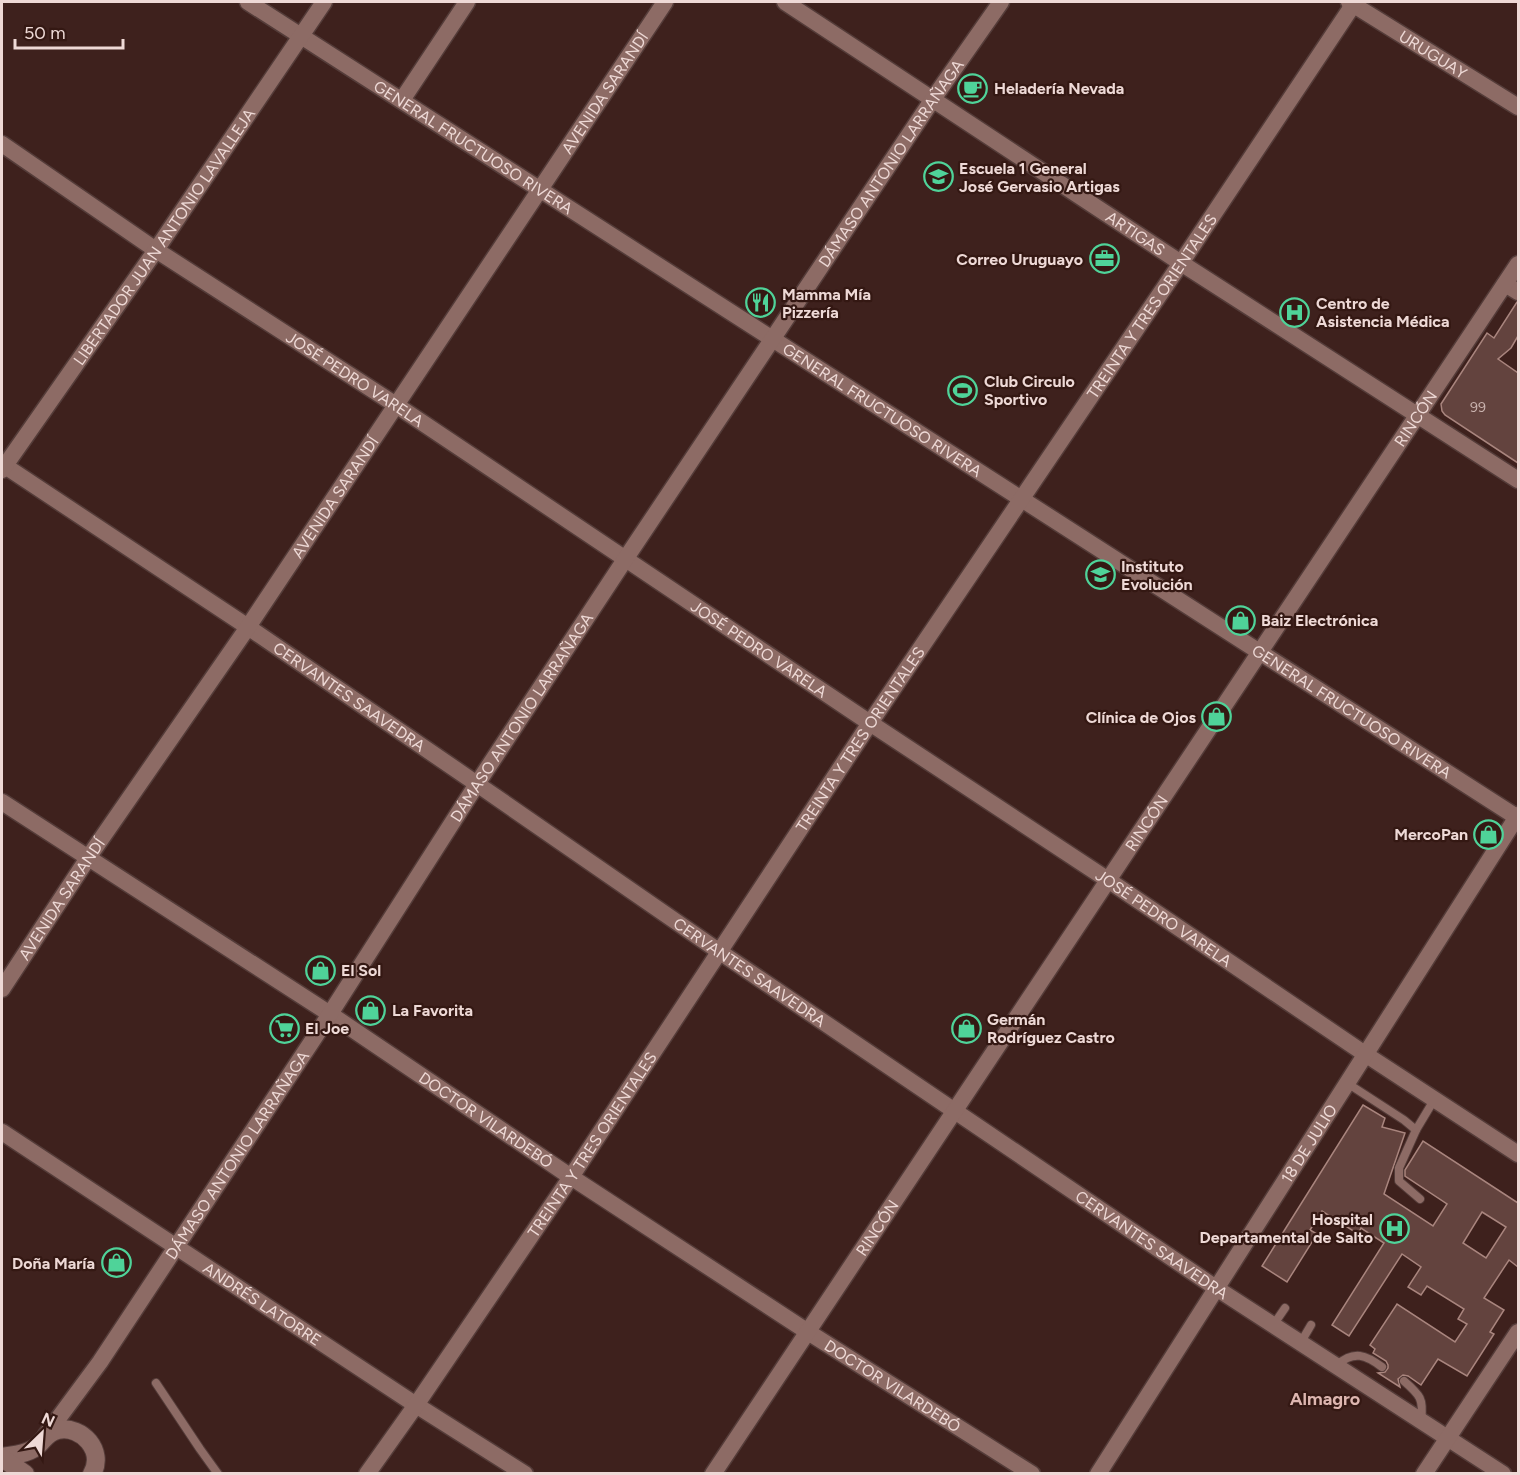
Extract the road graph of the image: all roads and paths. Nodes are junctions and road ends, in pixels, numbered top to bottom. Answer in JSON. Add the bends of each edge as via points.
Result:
{"nodes":[{"id":1,"x":248,"y":2,"type":"edge"},
{"id":2,"x":324,"y":2,"type":"edge"},
{"id":3,"x":466,"y":2,"type":"edge"},
{"id":4,"x":665,"y":2,"type":"edge"},
{"id":5,"x":784,"y":2,"type":"edge"},
{"id":6,"x":1001,"y":2,"type":"edge"},
{"id":7,"x":1352,"y":2,"type":"edge"},
{"id":8,"x":301,"y":36,"type":"junction"},
{"id":9,"x":933,"y":99,"type":"junction"},
{"id":10,"x":402,"y":100,"type":"junction"},
{"id":11,"x":1518,"y":107,"type":"edge"},
{"id":12,"x":2,"y":144,"type":"edge"},
{"id":13,"x":541,"y":188,"type":"junction"},
{"id":14,"x":156,"y":250,"type":"junction"},
{"id":15,"x":1181,"y":263,"type":"junction"},
{"id":16,"x":1518,"y":264,"type":"edge"},
{"id":17,"x":1512,"y":288,"type":"edge"},
{"id":18,"x":772,"y":339,"type":"junction"},
{"id":19,"x":396,"y":405,"type":"junction"},
{"id":20,"x":1417,"y":416,"type":"junction"},
{"id":21,"x":2,"y":467,"type":"edge"},
{"id":22,"x":1518,"y":480,"type":"edge"},
{"id":23,"x":1022,"y":498,"type":"junction"},
{"id":24,"x":626,"y":558,"type":"junction"},
{"id":25,"x":248,"y":627,"type":"junction"},
{"id":26,"x":1261,"y":651,"type":"junction"},
{"id":27,"x":870,"y":723,"type":"junction"},
{"id":28,"x":477,"y":784,"type":"junction"},
{"id":29,"x":2,"y":802,"type":"edge"},
{"id":30,"x":1518,"y":816,"type":"edge"},
{"id":31,"x":88,"y":858,"type":"junction"},
{"id":32,"x":1108,"y":880,"type":"junction"},
{"id":33,"x":720,"y":952,"type":"junction"},
{"id":34,"x":2,"y":989,"type":"edge"},
{"id":35,"x":330,"y":1014,"type":"junction"},
{"id":36,"x":1365,"y":1054,"type":"junction"},
{"id":37,"x":1347,"y":1083,"type":"junction"},
{"id":38,"x":1434,"y":1100,"type":"junction"},
{"id":39,"x":954,"y":1111,"type":"junction"},
{"id":40,"x":1416,"y":1130,"type":"junction"},
{"id":41,"x":2,"y":1132,"type":"edge"},
{"id":42,"x":1518,"y":1154,"type":"edge"},
{"id":43,"x":571,"y":1177,"type":"junction"},
{"id":44,"x":1420,"y":1199,"type":"dead end"},
{"id":45,"x":176,"y":1246,"type":"junction"},
{"id":46,"x":1216,"y":1288,"type":"junction"},
{"id":47,"x":1285,"y":1308,"type":"dead end"},
{"id":48,"x":1274,"y":1324,"type":"junction"},
{"id":49,"x":1311,"y":1325,"type":"dead end"},
{"id":50,"x":808,"y":1332,"type":"junction"},
{"id":51,"x":1518,"y":1332,"type":"edge"},
{"id":52,"x":1301,"y":1342,"type":"junction"},
{"id":53,"x":1337,"y":1365,"type":"junction"},
{"id":54,"x":1382,"y":1367,"type":"dead end"},
{"id":55,"x":1404,"y":1381,"type":"dead end"},
{"id":56,"x":156,"y":1383,"type":"dead end"},
{"id":57,"x":416,"y":1405,"type":"junction"},
{"id":58,"x":1421,"y":1420,"type":"junction"},
{"id":59,"x":1448,"y":1438,"type":"junction"},
{"id":60,"x":41,"y":1442,"type":"junction"},
{"id":61,"x":2,"y":1457,"type":"edge"},
{"id":62,"x":95,"y":1472,"type":"edge"},
{"id":63,"x":27,"y":1473,"type":"edge"},
{"id":64,"x":218,"y":1473,"type":"edge"},
{"id":65,"x":367,"y":1473,"type":"edge"},
{"id":66,"x":525,"y":1473,"type":"edge"},
{"id":67,"x":713,"y":1473,"type":"edge"},
{"id":68,"x":1032,"y":1473,"type":"edge"},
{"id":69,"x":1098,"y":1473,"type":"edge"},
{"id":70,"x":1424,"y":1473,"type":"edge"},
{"id":71,"x":1503,"y":1473,"type":"edge"}],
"edges":[{"from":1,"to":8,"type":"street","name":"GENERAL FRUCTUOSO RIVERA"},
{"from":2,"to":8,"type":"street","name":"LIBERTADOR JUAN ANTONIO LAVALLEJA"},
{"from":3,"to":10,"type":"street"},
{"from":4,"to":13,"type":"street","name":"AVENIDA SARANDÍ"},
{"from":5,"to":9,"type":"street","name":"ARTIGAS"},
{"from":6,"to":9,"type":"street","name":"DÁMASO ANTONIO LARRAÑAGA"},
{"from":7,"to":11,"type":"street","name":"URUGUAY"},
{"from":7,"to":15,"type":"street","name":"TREINTA Y TRES ORIENTALES"},
{"from":8,"to":10,"type":"street","name":"GENERAL FRUCTUOSO RIVERA"},
{"from":8,"to":14,"type":"street","name":"LIBERTADOR JUAN ANTONIO LAVALLEJA"},
{"from":9,"to":15,"type":"street","name":"ARTIGAS"},
{"from":9,"to":18,"type":"street","name":"DÁMASO ANTONIO LARRAÑAGA"},
{"from":10,"to":13,"type":"street","name":"GENERAL FRUCTUOSO RIVERA"},
{"from":12,"to":14,"type":"street","name":"JOSÉ PEDRO VARELA"},
{"from":13,"to":18,"type":"street","name":"GENERAL FRUCTUOSO RIVERA"},
{"from":13,"to":19,"type":"street","name":"AVENIDA SARANDÍ"},
{"from":14,"to":19,"type":"street","name":"JOSÉ PEDRO VARELA"},
{"from":14,"to":21,"type":"street","name":"LIBERTADOR JUAN ANTONIO LAVALLEJA"},
{"from":15,"to":20,"type":"street","name":"ARTIGAS"},
{"from":15,"to":23,"type":"street","name":"TREINTA Y TRES ORIENTALES"},
{"from":16,"to":17,"type":"street","name":"RINCÓN"},
{"from":17,"to":20,"type":"street","name":"RINCÓN"},
{"from":18,"to":23,"type":"street","name":"GENERAL FRUCTUOSO RIVERA"},
{"from":18,"to":24,"type":"street","name":"DÁMASO ANTONIO LARRAÑAGA"},
{"from":19,"to":24,"type":"street","name":"JOSÉ PEDRO VARELA"},
{"from":19,"to":25,"type":"street","name":"AVENIDA SARANDÍ"},
{"from":20,"to":22,"type":"street","name":"ARTIGAS"},
{"from":20,"to":26,"type":"street","name":"RINCÓN"},
{"from":21,"to":25,"type":"street","name":"CERVANTES SAAVEDRA"},
{"from":23,"to":26,"type":"street","name":"GENERAL FRUCTUOSO RIVERA"},
{"from":23,"to":27,"type":"street","name":"TREINTA Y TRES ORIENTALES"},
{"from":24,"to":27,"type":"street","name":"JOSÉ PEDRO VARELA"},
{"from":24,"to":28,"type":"street","name":"DÁMASO ANTONIO LARRAÑAGA"},
{"from":25,"to":28,"type":"street","name":"CERVANTES SAAVEDRA"},
{"from":25,"to":31,"type":"street","name":"AVENIDA SARANDÍ"},
{"from":26,"to":30,"type":"street","name":"GENERAL FRUCTUOSO RIVERA"},
{"from":26,"to":32,"type":"street","name":"RINCÓN"},
{"from":27,"to":32,"type":"street","name":"JOSÉ PEDRO VARELA"},
{"from":27,"to":33,"type":"street","name":"TREINTA Y TRES ORIENTALES"},
{"from":28,"to":33,"type":"street","name":"CERVANTES SAAVEDRA"},
{"from":28,"to":35,"type":"street","name":"DÁMASO ANTONIO LARRAÑAGA"},
{"from":29,"to":31,"type":"street","name":"DOCTOR VILARDEBÓ"},
{"from":30,"to":36,"type":"street","name":"18 DE JULIO"},
{"from":31,"to":34,"type":"street","name":"AVENIDA SARANDÍ"},
{"from":31,"to":35,"type":"street","name":"DOCTOR VILARDEBÓ"},
{"from":32,"to":36,"type":"street","name":"JOSÉ PEDRO VARELA"},
{"from":32,"to":39,"type":"street","name":"RINCÓN"},
{"from":33,"to":39,"type":"street","name":"CERVANTES SAAVEDRA"},
{"from":33,"to":43,"type":"street","name":"TREINTA Y TRES ORIENTALES"},
{"from":35,"to":43,"type":"street","name":"DOCTOR VILARDEBÓ"},
{"from":35,"to":45,"type":"street","name":"DÁMASO ANTONIO LARRAÑAGA"},
{"from":36,"to":37,"type":"street","name":"18 DE JULIO"},
{"from":36,"to":38,"type":"street","name":"JOSÉ PEDRO VARELA"},
{"from":37,"to":40,"type":"lane"},
{"from":37,"to":46,"type":"street","name":"18 DE JULIO"},
{"from":38,"to":40,"type":"lane"},
{"from":38,"to":42,"type":"street","name":"JOSÉ PEDRO VARELA"},
{"from":39,"to":46,"type":"street","name":"CERVANTES SAAVEDRA"},
{"from":39,"to":50,"type":"street","name":"RINCÓN"},
{"from":40,"to":44,"type":"lane","via":[[1399,1168],[1399,1181]]},
{"from":41,"to":45,"type":"street","name":"ANDRÉS LATORRE"},
{"from":43,"to":50,"type":"street","name":"DOCTOR VILARDEBÓ"},
{"from":43,"to":57,"type":"street","name":"TREINTA Y TRES ORIENTALES"},
{"from":45,"to":57,"type":"street","name":"ANDRÉS LATORRE"},
{"from":45,"to":60,"type":"street","name":"DÁMASO ANTONIO LARRAÑAGA","via":[[100,1362]]},
{"from":46,"to":48,"type":"street","name":"CERVANTES SAAVEDRA"},
{"from":46,"to":69,"type":"street","name":"18 DE JULIO"},
{"from":47,"to":48,"type":"lane"},
{"from":48,"to":52,"type":"street","name":"CERVANTES SAAVEDRA"},
{"from":49,"to":52,"type":"lane"},
{"from":50,"to":67,"type":"street","name":"RINCÓN"},
{"from":50,"to":68,"type":"street","name":"DOCTOR VILARDEBÓ"},
{"from":51,"to":59,"type":"street"},
{"from":52,"to":53,"type":"street","name":"CERVANTES SAAVEDRA"},
{"from":53,"to":54,"type":"lane","via":[[1361,1355]]},
{"from":53,"to":58,"type":"street","name":"CERVANTES SAAVEDRA"},
{"from":55,"to":58,"type":"lane","via":[[1423,1403]]},
{"from":56,"to":64,"type":"lane"},
{"from":57,"to":65,"type":"street","name":"TREINTA Y TRES ORIENTALES"},
{"from":57,"to":66,"type":"street","name":"ANDRÉS LATORRE"},
{"from":58,"to":59,"type":"street","name":"CERVANTES SAAVEDRA"},
{"from":59,"to":70,"type":"street"},
{"from":59,"to":71,"type":"street","name":"CERVANTES SAAVEDRA"},
{"from":60,"to":61,"type":"street","via":[[22,1454]]},
{"from":60,"to":62,"type":"street","via":[[59,1429],[82,1434],[94,1449]]},
{"from":60,"to":63,"type":"street"},
{"from":61,"to":63,"type":"street"}]}
